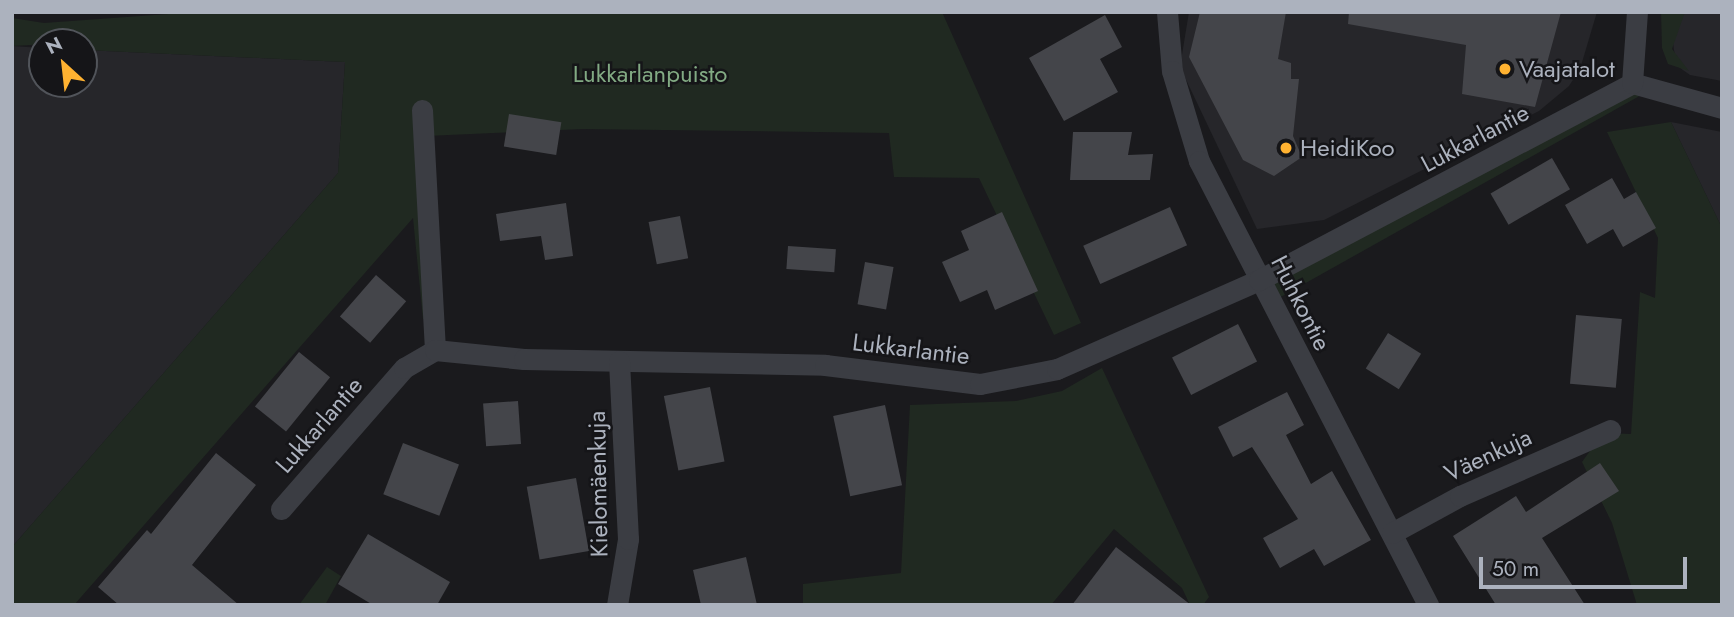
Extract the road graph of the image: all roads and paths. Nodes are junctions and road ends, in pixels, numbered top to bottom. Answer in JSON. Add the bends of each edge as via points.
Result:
{"nodes":[{"id":1,"x":1167,"y":12,"type":"edge"},
{"id":2,"x":1637,"y":12,"type":"edge"},
{"id":3,"x":1632,"y":83,"type":"junction"},
{"id":4,"x":1722,"y":108,"type":"edge"},
{"id":5,"x":422,"y":110,"type":"dead end"},
{"id":6,"x":1259,"y":280,"type":"junction"},
{"id":7,"x":435,"y":350,"type":"junction"},
{"id":8,"x":619,"y":360,"type":"junction"},
{"id":9,"x":1610,"y":430,"type":"dead end"},
{"id":10,"x":281,"y":509,"type":"dead end"},
{"id":11,"x":1392,"y":533,"type":"junction"},
{"id":12,"x":1421,"y":603,"type":"edge"},
{"id":13,"x":617,"y":605,"type":"edge"}],
"edges":[{"from":1,"to":6,"type":"street","name":"Huhkontie","via":[[1181,112],[1199,161]]},
{"from":2,"to":3,"type":"street"},
{"from":3,"to":4,"type":"street"},
{"from":3,"to":6,"type":"street","name":"Lukkarlantie"},
{"from":5,"to":7,"type":"street"},
{"from":6,"to":8,"type":"street","name":"Lukkarlantie","via":[[1096,354],[1017,379],[980,384],[825,365]]},
{"from":6,"to":11,"type":"street","name":"Huhkontie"},
{"from":7,"to":8,"type":"street","name":"Lukkarlantie","via":[[524,359]]},
{"from":7,"to":10,"type":"street","name":"Lukkarlantie","via":[[404,368]]},
{"from":8,"to":13,"type":"street","name":"Kielomäenkuja","via":[[628,539]]},
{"from":9,"to":11,"type":"street","name":"Väenkuja","via":[[1471,491]]},
{"from":11,"to":12,"type":"street","name":"Huhkontie"}]}
